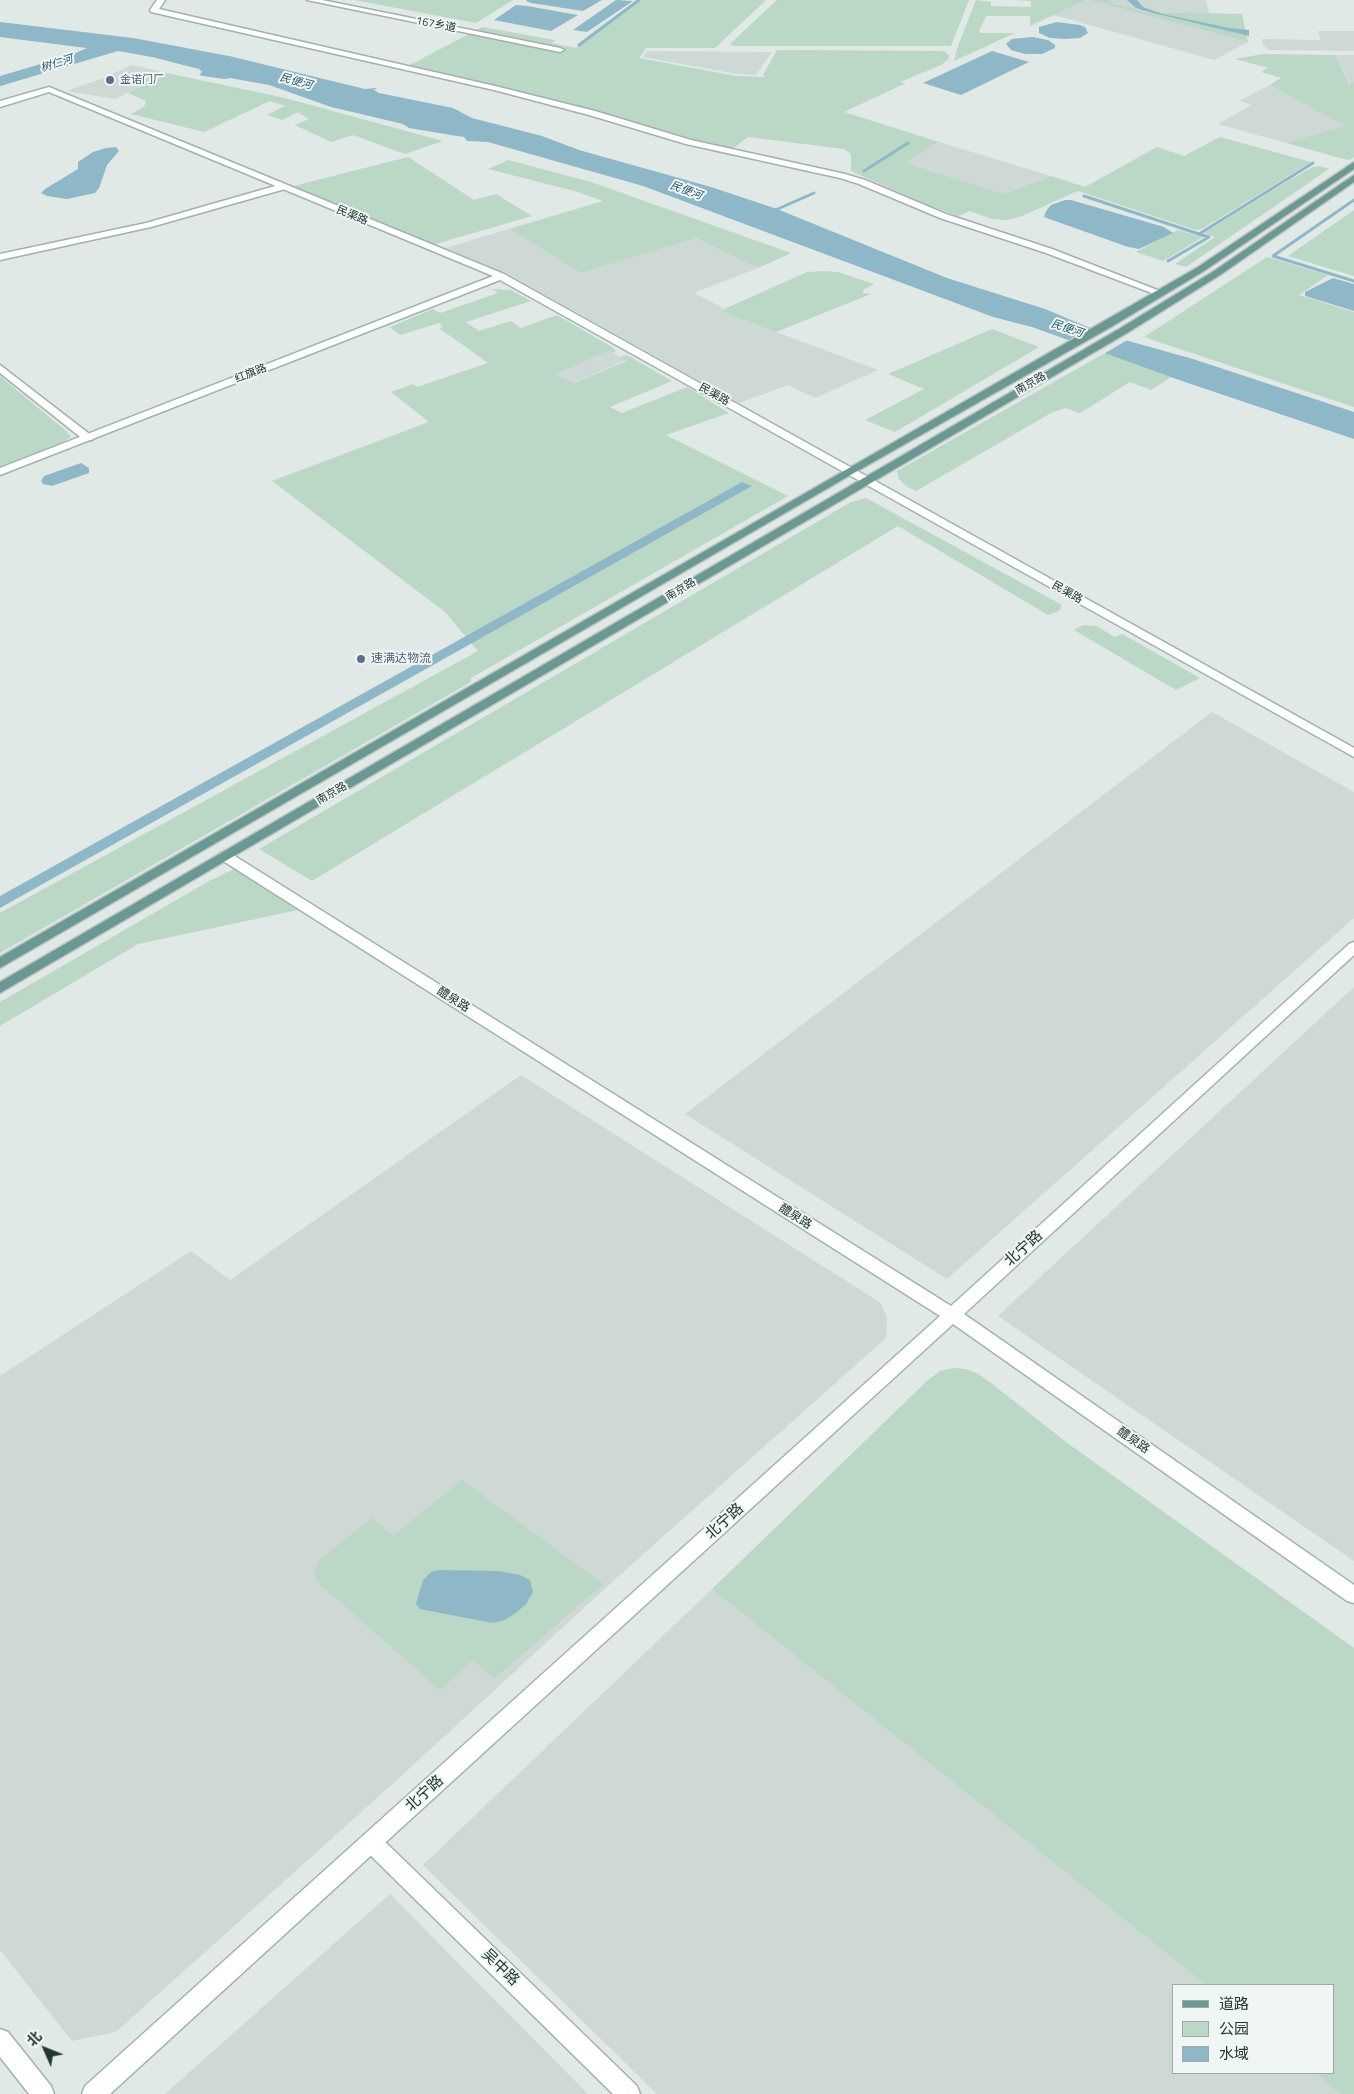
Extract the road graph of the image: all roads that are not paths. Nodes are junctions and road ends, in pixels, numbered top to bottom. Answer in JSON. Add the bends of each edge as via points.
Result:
{"nodes":[{"id":1,"x":161,"y":0,"type":"edge"},
{"id":2,"x":311,"y":0,"type":"edge"},
{"id":3,"x":560,"y":50,"type":"dead end"},
{"id":4,"x":0,"y":104,"type":"edge"},
{"id":5,"x":1354,"y":165,"type":"edge"},
{"id":6,"x":1354,"y":178,"type":"edge"},
{"id":7,"x":282,"y":187,"type":"junction"},
{"id":8,"x":0,"y":257,"type":"edge"},
{"id":9,"x":501,"y":276,"type":"junction"},
{"id":10,"x":1160,"y":293,"type":"junction"},
{"id":11,"x":0,"y":368,"type":"edge"},
{"id":12,"x":88,"y":438,"type":"junction"},
{"id":13,"x":850,"y":471,"type":"junction"},
{"id":14,"x":0,"y":472,"type":"edge"},
{"id":15,"x":866,"y":481,"type":"junction"},
{"id":16,"x":1354,"y":753,"type":"edge"},
{"id":17,"x":225,"y":856,"type":"junction"},
{"id":18,"x":1354,"y":947,"type":"edge"},
{"id":19,"x":0,"y":963,"type":"edge"},
{"id":20,"x":0,"y":988,"type":"edge"},
{"id":21,"x":952,"y":1315,"type":"junction"},
{"id":22,"x":1354,"y":1596,"type":"edge"},
{"id":23,"x":371,"y":1842,"type":"junction"},
{"id":24,"x":0,"y":2040,"type":"edge"},
{"id":25,"x":43,"y":2094,"type":"edge"},
{"id":26,"x":93,"y":2094,"type":"edge"},
{"id":27,"x":629,"y":2094,"type":"edge"}],
"edges":[{"from":1,"to":10,"type":"street","via":[[154,10],[495,88],[689,142],[842,176],[943,216]]},
{"from":2,"to":3,"type":"street","name":"167乡道"},
{"from":4,"to":7,"type":"street","name":"民渠路","via":[[49,89]]},
{"from":5,"to":10,"type":"main road","name":"南京路"},
{"from":6,"to":15,"type":"main road","name":"南京路","via":[[1217,273]]},
{"from":7,"to":8,"type":"street","via":[[148,225]]},
{"from":7,"to":9,"type":"street","name":"民渠路"},
{"from":9,"to":12,"type":"street","name":"红旗路"},
{"from":9,"to":13,"type":"street","name":"民渠路"},
{"from":10,"to":13,"type":"main road","name":"南京路"},
{"from":11,"to":12,"type":"street"},
{"from":12,"to":14,"type":"street","name":"红旗路"},
{"from":13,"to":15,"type":"street","name":"民渠路"},
{"from":13,"to":19,"type":"main road","name":"南京路"},
{"from":15,"to":16,"type":"street","name":"民渠路"},
{"from":15,"to":17,"type":"main road","name":"南京路"},
{"from":17,"to":20,"type":"main road","name":"南京路"},
{"from":17,"to":21,"type":"street","name":"醴泉路"},
{"from":18,"to":21,"type":"street","name":"北宁路"},
{"from":21,"to":22,"type":"street","name":"醴泉路"},
{"from":21,"to":23,"type":"street","name":"北宁路"},
{"from":23,"to":26,"type":"street","name":"北宁路"},
{"from":23,"to":27,"type":"street","name":"吴中路"},
{"from":24,"to":25,"type":"street"}]}
